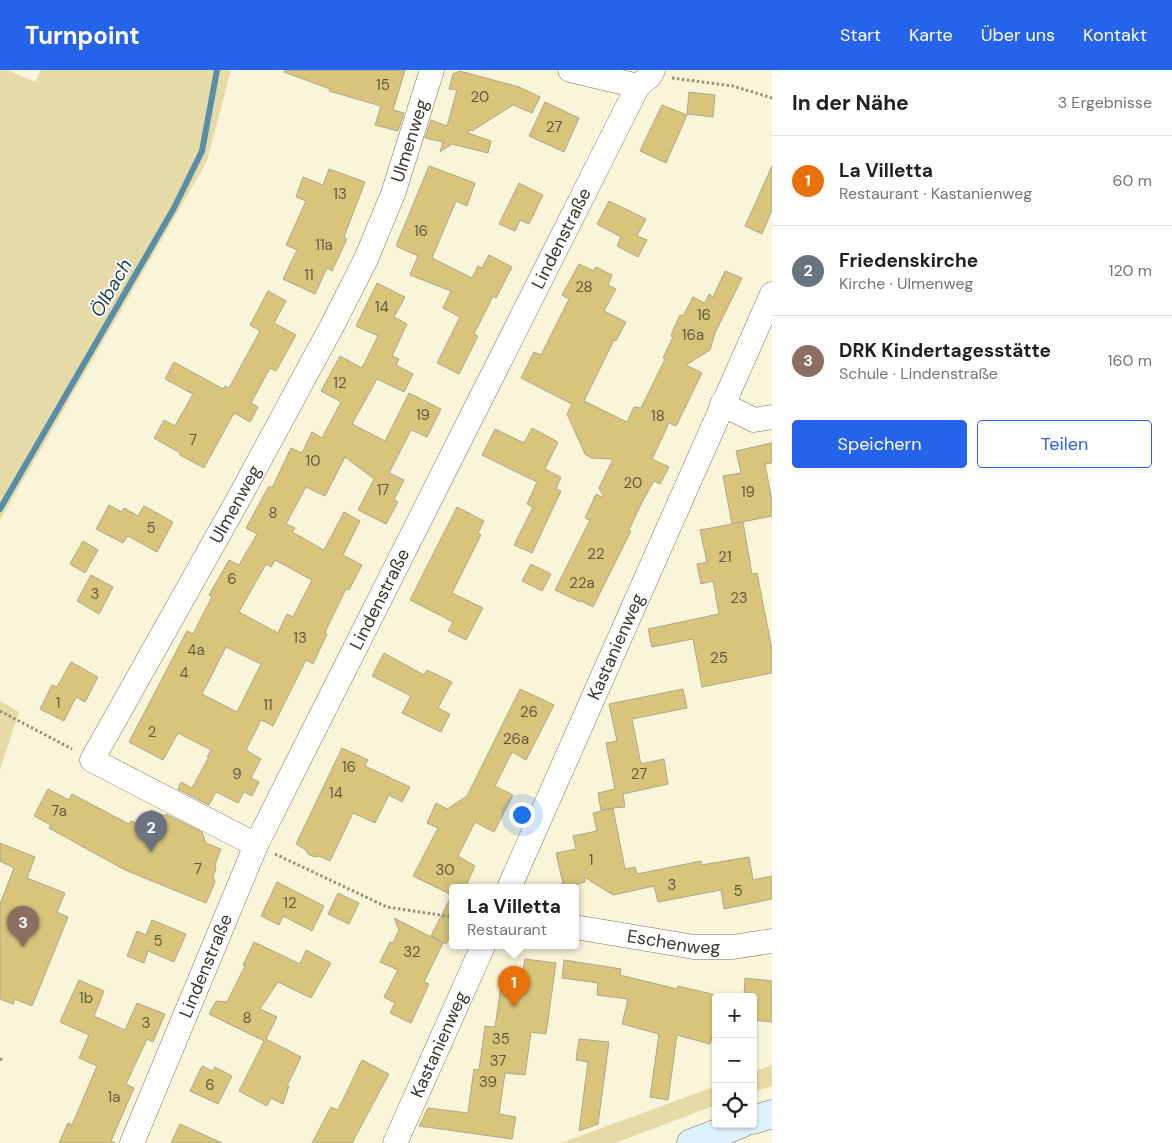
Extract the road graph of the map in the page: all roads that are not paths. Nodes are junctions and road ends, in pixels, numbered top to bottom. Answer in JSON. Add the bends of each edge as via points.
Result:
{"nodes":[{"id":1,"x":432,"y":70,"type":"edge"},
{"id":2,"x":570,"y":70,"type":"edge"},
{"id":3,"x":647,"y":77,"type":"edge"},
{"id":4,"x":772,"y":294,"type":"edge"},
{"id":5,"x":722,"y":404,"type":"junction"},
{"id":6,"x":772,"y":417,"type":"edge"},
{"id":7,"x":256,"y":845,"type":"junction"},
{"id":8,"x":511,"y":884,"type":"edge"},
{"id":9,"x":579,"y":928,"type":"edge"},
{"id":10,"x":772,"y":942,"type":"edge"},
{"id":11,"x":482,"y":949,"type":"edge"},
{"id":12,"x":772,"y":1114,"type":"edge"},
{"id":13,"x":757,"y":1119,"type":"edge"},
{"id":14,"x":730,"y":1128,"type":"edge"},
{"id":15,"x":132,"y":1143,"type":"edge"},
{"id":16,"x":395,"y":1143,"type":"edge"},
{"id":17,"x":691,"y":1143,"type":"edge"}],
"edges":[{"from":1,"to":7,"type":"street","name":"Ulmenweg","via":[[393,194],[366,259],[239,498],[92,760]]},
{"from":2,"to":3,"type":"street"},
{"from":3,"to":7,"type":"street","name":"Lindenstraße"},
{"from":4,"to":5,"type":"street","name":"Kastanienweg"},
{"from":5,"to":6,"type":"street","via":[[754,420]]},
{"from":5,"to":8,"type":"street","name":"Kastanienweg"},
{"from":7,"to":15,"type":"street","name":"Lindenstraße"},
{"from":9,"to":10,"type":"street","name":"Eschenweg","via":[[694,947]]},
{"from":11,"to":16,"type":"street","name":"Kastanienweg"},
{"from":12,"to":13,"type":"main road"},
{"from":14,"to":17,"type":"main road"}]}
